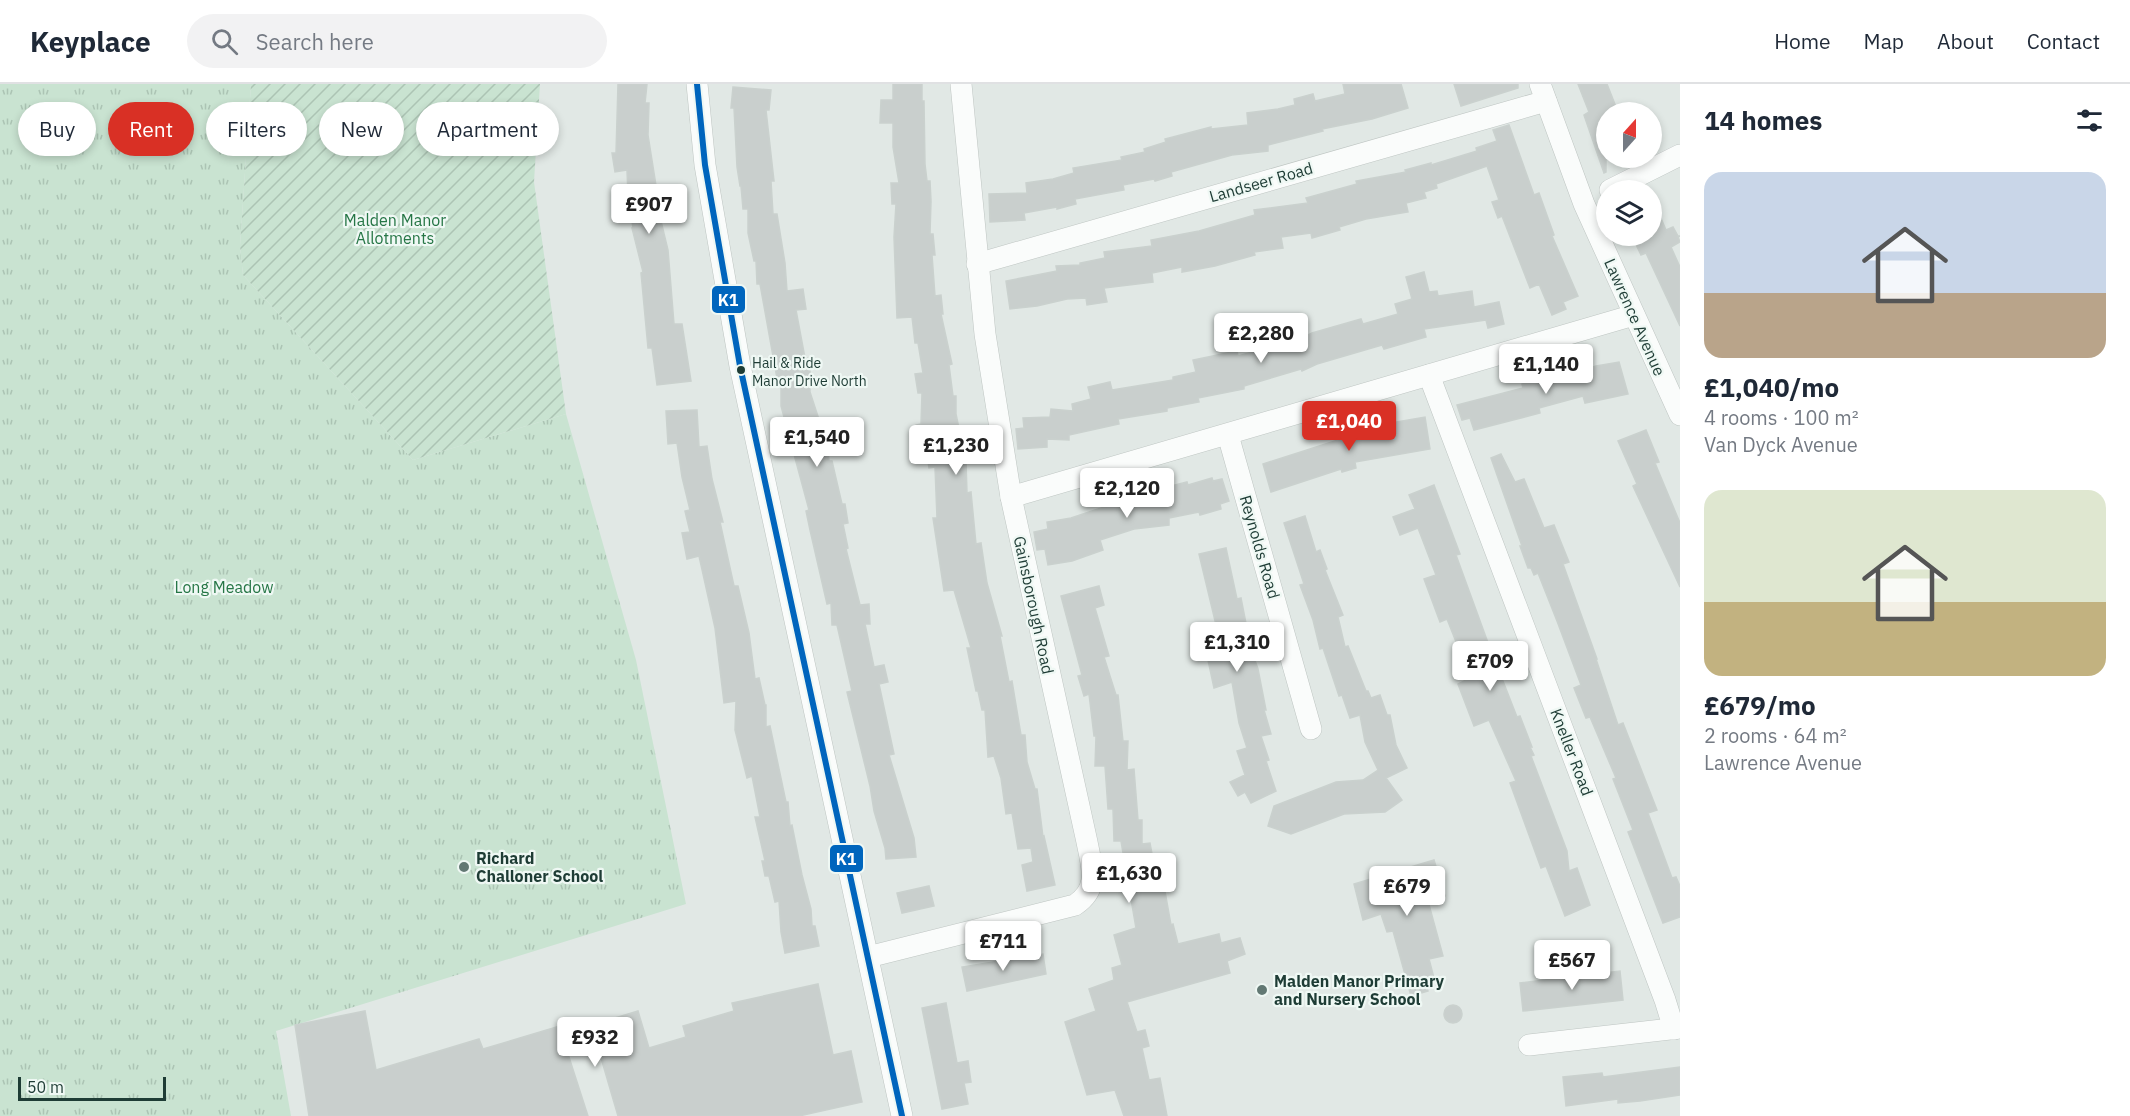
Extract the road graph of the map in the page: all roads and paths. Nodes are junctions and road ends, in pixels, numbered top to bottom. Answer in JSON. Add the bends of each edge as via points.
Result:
{"nodes":[{"id":1,"x":697,"y":84,"type":"edge"},
{"id":2,"x":961,"y":84,"type":"edge"},
{"id":3,"x":1543,"y":92,"type":"edge"},
{"id":4,"x":1680,"y":155,"type":"edge"},
{"id":5,"x":1630,"y":180,"type":"edge"},
{"id":6,"x":1596,"y":198,"type":"edge"},
{"id":7,"x":1584,"y":204,"type":"junction"},
{"id":8,"x":977,"y":264,"type":"junction"},
{"id":9,"x":1634,"y":315,"type":"junction"},
{"id":10,"x":1430,"y":375,"type":"junction"},
{"id":11,"x":1680,"y":415,"type":"edge"},
{"id":12,"x":1228,"y":435,"type":"junction"},
{"id":13,"x":1011,"y":497,"type":"junction"},
{"id":14,"x":1311,"y":729,"type":"dead end"},
{"id":15,"x":868,"y":957,"type":"junction"},
{"id":16,"x":1677,"y":1028,"type":"edge"},
{"id":17,"x":1529,"y":1045,"type":"dead end"},
{"id":18,"x":902,"y":1116,"type":"edge"}],
"edges":[{"from":1,"to":15,"type":"street","via":[[705,165],[740,366]]},
{"from":2,"to":8,"type":"street","name":"Gainsborough Road"},
{"from":3,"to":7,"type":"street","name":"Lawrence Avenue"},
{"from":3,"to":8,"type":"street","name":"Landseer Road"},
{"from":4,"to":5,"type":"street"},
{"from":6,"to":7,"type":"street"},
{"from":7,"to":9,"type":"street","name":"Lawrence Avenue"},
{"from":8,"to":13,"type":"street","name":"Gainsborough Road"},
{"from":9,"to":10,"type":"street"},
{"from":9,"to":11,"type":"street","name":"Lawrence Avenue"},
{"from":10,"to":12,"type":"street"},
{"from":10,"to":16,"type":"street","name":"Kneller Road"},
{"from":12,"to":13,"type":"street"},
{"from":12,"to":14,"type":"street","name":"Reynolds Road"},
{"from":13,"to":15,"type":"street","name":"Gainsborough Road","via":[[1087,842],[1092,885],[1086,897],[1075,905]]},
{"from":15,"to":18,"type":"street"},
{"from":16,"to":17,"type":"street"}]}
